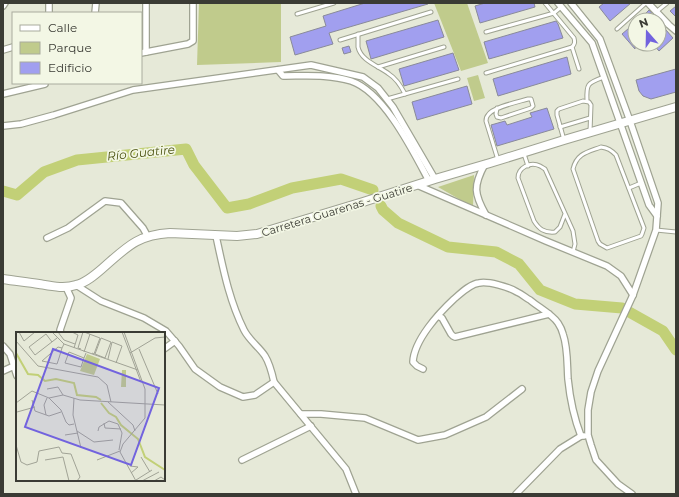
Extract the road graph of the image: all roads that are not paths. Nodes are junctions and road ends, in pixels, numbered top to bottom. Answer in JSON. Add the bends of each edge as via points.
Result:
{"nodes":[{"id":1,"x":5,"y":3,"type":"edge"},
{"id":2,"x":146,"y":3,"type":"edge"},
{"id":3,"x":193,"y":3,"type":"edge"},
{"id":4,"x":334,"y":3,"type":"edge"},
{"id":5,"x":545,"y":3,"type":"edge"},
{"id":6,"x":571,"y":3,"type":"edge"},
{"id":7,"x":647,"y":3,"type":"edge"},
{"id":8,"x":666,"y":3,"type":"edge"},
{"id":9,"x":560,"y":5,"type":"edge"},
{"id":10,"x":3,"y":6,"type":"edge"},
{"id":11,"x":431,"y":12,"type":"dead end"},
{"id":12,"x":656,"y":12,"type":"joint"},
{"id":13,"x":554,"y":13,"type":"junction"},
{"id":14,"x":297,"y":14,"type":"dead end"},
{"id":15,"x":667,"y":23,"type":"edge"},
{"id":16,"x":617,"y":29,"type":"dead end"},
{"id":17,"x":676,"y":31,"type":"edge"},
{"id":18,"x":486,"y":32,"type":"dead end"},
{"id":19,"x":358,"y":34,"type":"junction"},
{"id":20,"x":340,"y":40,"type":"dead end"},
{"id":21,"x":444,"y":47,"type":"dead end"},
{"id":22,"x":572,"y":47,"type":"junction"},
{"id":23,"x":143,"y":53,"type":"edge"},
{"id":24,"x":378,"y":67,"type":"junction"},
{"id":25,"x":579,"y":69,"type":"dead end"},
{"id":26,"x":278,"y":70,"type":"junction"},
{"id":27,"x":486,"y":73,"type":"dead end"},
{"id":28,"x":604,"y":77,"type":"junction"},
{"id":29,"x":458,"y":79,"type":"dead end"},
{"id":30,"x":44,"y":84,"type":"edge"},
{"id":31,"x":3,"y":94,"type":"edge"},
{"id":32,"x":405,"y":94,"type":"junction"},
{"id":33,"x":387,"y":99,"type":"junction"},
{"id":34,"x":586,"y":101,"type":"junction"},
{"id":35,"x":676,"y":107,"type":"edge"},
{"id":36,"x":497,"y":108,"type":"junction"},
{"id":37,"x":590,"y":118,"type":"junction"},
{"id":38,"x":630,"y":121,"type":"junction"},
{"id":39,"x":621,"y":124,"type":"junction"},
{"id":40,"x":3,"y":126,"type":"edge"},
{"id":41,"x":560,"y":127,"type":"junction"},
{"id":42,"x":590,"y":132,"type":"junction"},
{"id":43,"x":564,"y":140,"type":"junction"},
{"id":44,"x":523,"y":153,"type":"junction"},
{"id":45,"x":498,"y":160,"type":"junction"},
{"id":46,"x":485,"y":164,"type":"junction"},
{"id":47,"x":528,"y":166,"type":"junction"},
{"id":48,"x":432,"y":180,"type":"junction"},
{"id":49,"x":641,"y":183,"type":"junction"},
{"id":50,"x":413,"y":186,"type":"junction"},
{"id":51,"x":629,"y":188,"type":"junction"},
{"id":52,"x":565,"y":214,"type":"junction"},
{"id":53,"x":487,"y":216,"type":"junction"},
{"id":54,"x":657,"y":216,"type":"junction"},
{"id":55,"x":656,"y":230,"type":"junction"},
{"id":56,"x":550,"y":232,"type":"junction"},
{"id":57,"x":676,"y":232,"type":"edge"},
{"id":58,"x":216,"y":236,"type":"junction"},
{"id":59,"x":148,"y":237,"type":"junction"},
{"id":60,"x":47,"y":238,"type":"dead end"},
{"id":61,"x":546,"y":241,"type":"junction"},
{"id":62,"x":573,"y":252,"type":"junction"},
{"id":63,"x":3,"y":279,"type":"edge"},
{"id":64,"x":76,"y":285,"type":"junction"},
{"id":65,"x":66,"y":287,"type":"junction"},
{"id":66,"x":633,"y":295,"type":"junction"},
{"id":67,"x":549,"y":314,"type":"junction"},
{"id":68,"x":438,"y":316,"type":"junction"},
{"id":69,"x":61,"y":332,"type":"edge"},
{"id":70,"x":174,"y":341,"type":"junction"},
{"id":71,"x":3,"y":346,"type":"edge"},
{"id":72,"x":165,"y":348,"type":"edge"},
{"id":73,"x":14,"y":366,"type":"junction"},
{"id":74,"x":423,"y":369,"type":"dead end"},
{"id":75,"x":3,"y":371,"type":"edge"},
{"id":76,"x":16,"y":373,"type":"edge"},
{"id":77,"x":274,"y":382,"type":"junction"},
{"id":78,"x":522,"y":389,"type":"dead end"},
{"id":79,"x":301,"y":414,"type":"junction"},
{"id":80,"x":310,"y":426,"type":"junction"},
{"id":81,"x":581,"y":436,"type":"junction"},
{"id":82,"x":588,"y":436,"type":"junction"},
{"id":83,"x":242,"y":460,"type":"dead end"},
{"id":84,"x":356,"y":494,"type":"edge"},
{"id":85,"x":516,"y":494,"type":"edge"},
{"id":86,"x":632,"y":494,"type":"edge"}],
"edges":[{"from":1,"to":10,"type":"street"},
{"from":2,"to":23,"type":"street"},
{"from":3,"to":23,"type":"street","via":[[193,41]]},
{"from":4,"to":14,"type":"lane"},
{"from":5,"to":13,"type":"lane"},
{"from":6,"to":38,"type":"street","via":[[600,39]]},
{"from":7,"to":12,"type":"street"},
{"from":7,"to":16,"type":"lane"},
{"from":8,"to":12,"type":"lane"},
{"from":9,"to":13,"type":"lane"},
{"from":9,"to":28,"type":"street","via":[[592,42]]},
{"from":11,"to":19,"type":"lane"},
{"from":13,"to":18,"type":"lane"},
{"from":13,"to":22,"type":"lane","via":[[574,38],[575,45]]},
{"from":15,"to":17,"type":"street"},
{"from":19,"to":20,"type":"lane"},
{"from":19,"to":24,"type":"lane","via":[[358,49],[361,54]]},
{"from":21,"to":24,"type":"lane"},
{"from":22,"to":25,"type":"lane"},
{"from":22,"to":27,"type":"lane"},
{"from":24,"to":32,"type":"lane","via":[[397,80]]},
{"from":26,"to":33,"type":"street","via":[[311,65],[363,77],[378,88]]},
{"from":26,"to":40,"type":"street","via":[[133,90],[28,122]]},
{"from":26,"to":48,"type":"street","via":[[283,76],[327,76],[351,81],[368,90],[394,122]]},
{"from":28,"to":34,"type":"lane","via":[[589,84]]},
{"from":28,"to":39,"type":"street"},
{"from":29,"to":32,"type":"lane"},
{"from":30,"to":31,"type":"street"},
{"from":32,"to":33,"type":"lane"},
{"from":33,"to":48,"type":"street","via":[[394,107]]},
{"from":34,"to":37,"type":"lane","via":[[591,105]]},
{"from":34,"to":41,"type":"lane","via":[[557,111]]},
{"from":35,"to":38,"type":"main road","name":"Carretera Guarenas - Guatire"},
{"from":36,"to":36,"type":"lane","via":[[528,99],[531,99],[533,104],[531,108],[501,118],[497,117]]},
{"from":36,"to":45,"type":"lane","via":[[488,114],[486,121]]},
{"from":37,"to":41,"type":"lane"},
{"from":37,"to":42,"type":"lane"},
{"from":38,"to":39,"type":"main road","name":"Carretera Guarenas - Guatire"},
{"from":38,"to":54,"type":"street","via":[[658,203]]},
{"from":39,"to":42,"type":"main road","name":"Carretera Guarenas - Guatire"},
{"from":39,"to":49,"type":"street"},
{"from":41,"to":43,"type":"lane"},
{"from":42,"to":43,"type":"main road","name":"Carretera Guarenas - Guatire"},
{"from":43,"to":44,"type":"main road","name":"Carretera Guarenas - Guatire"},
{"from":44,"to":45,"type":"main road","name":"Carretera Guarenas - Guatire"},
{"from":44,"to":47,"type":"lane"},
{"from":45,"to":46,"type":"main road","name":"Carretera Guarenas - Guatire"},
{"from":46,"to":48,"type":"main road","name":"Carretera Guarenas - Guatire"},
{"from":46,"to":53,"type":"street","via":[[476,187],[479,202]]},
{"from":47,"to":52,"type":"lane","via":[[539,165],[545,169]]},
{"from":47,"to":56,"type":"lane","via":[[520,170],[518,178],[534,221],[538,227]]},
{"from":48,"to":50,"type":"main road","name":"Carretera Guarenas - Guatire"},
{"from":49,"to":51,"type":"lane"},
{"from":49,"to":54,"type":"street","via":[[649,205]]},
{"from":50,"to":53,"type":"street"},
{"from":50,"to":58,"type":"main road","name":"Carretera Guarenas - Guatire","via":[[258,234]]},
{"from":51,"to":51,"type":"lane","via":[[612,150],[601,147],[577,158],[573,168],[574,174],[598,241],[607,248],[642,234],[644,228]]},
{"from":52,"to":56,"type":"lane","via":[[560,228]]},
{"from":52,"to":62,"type":"lane","via":[[575,238]]},
{"from":53,"to":61,"type":"street"},
{"from":54,"to":55,"type":"street"},
{"from":55,"to":57,"type":"lane"},
{"from":55,"to":66,"type":"street"},
{"from":56,"to":61,"type":"lane"},
{"from":58,"to":59,"type":"main road","name":"Carretera Guarenas - Guatire","via":[[170,233]]},
{"from":58,"to":77,"type":"street","via":[[231,300],[245,331],[265,356]]},
{"from":59,"to":60,"type":"street","via":[[122,203],[105,201],[68,228]]},
{"from":59,"to":64,"type":"main road","name":"Carretera Guarenas - Guatire","via":[[132,243],[92,277]]},
{"from":61,"to":62,"type":"street"},
{"from":62,"to":66,"type":"street","via":[[614,270]]},
{"from":63,"to":65,"type":"main road","name":"Carretera Guarenas - Guatire"},
{"from":64,"to":65,"type":"main road","name":"Carretera Guarenas - Guatire"},
{"from":64,"to":70,"type":"street","via":[[101,301],[160,327]]},
{"from":65,"to":69,"type":"street","via":[[71,298]]},
{"from":66,"to":82,"type":"street","via":[[591,392]]},
{"from":67,"to":68,"type":"street","via":[[455,337]]},
{"from":67,"to":68,"type":"street","via":[[517,292],[487,282],[470,287]]},
{"from":67,"to":81,"type":"street","via":[[558,322],[564,336],[572,408]]},
{"from":68,"to":74,"type":"street","via":[[425,332],[413,358],[413,362]]},
{"from":70,"to":72,"type":"street"},
{"from":70,"to":77,"type":"street","via":[[195,369],[220,387],[243,397],[255,395]]},
{"from":71,"to":73,"type":"street","via":[[10,354]]},
{"from":73,"to":75,"type":"street"},
{"from":73,"to":76,"type":"street"},
{"from":77,"to":79,"type":"street"},
{"from":78,"to":79,"type":"street","via":[[486,417],[445,435],[418,440],[365,418]]},
{"from":79,"to":80,"type":"street"},
{"from":80,"to":83,"type":"street"},
{"from":80,"to":84,"type":"street","via":[[346,469]]},
{"from":81,"to":82,"type":"street"},
{"from":81,"to":85,"type":"street","via":[[560,449]]},
{"from":82,"to":86,"type":"street","via":[[596,460],[618,484]]}]}
